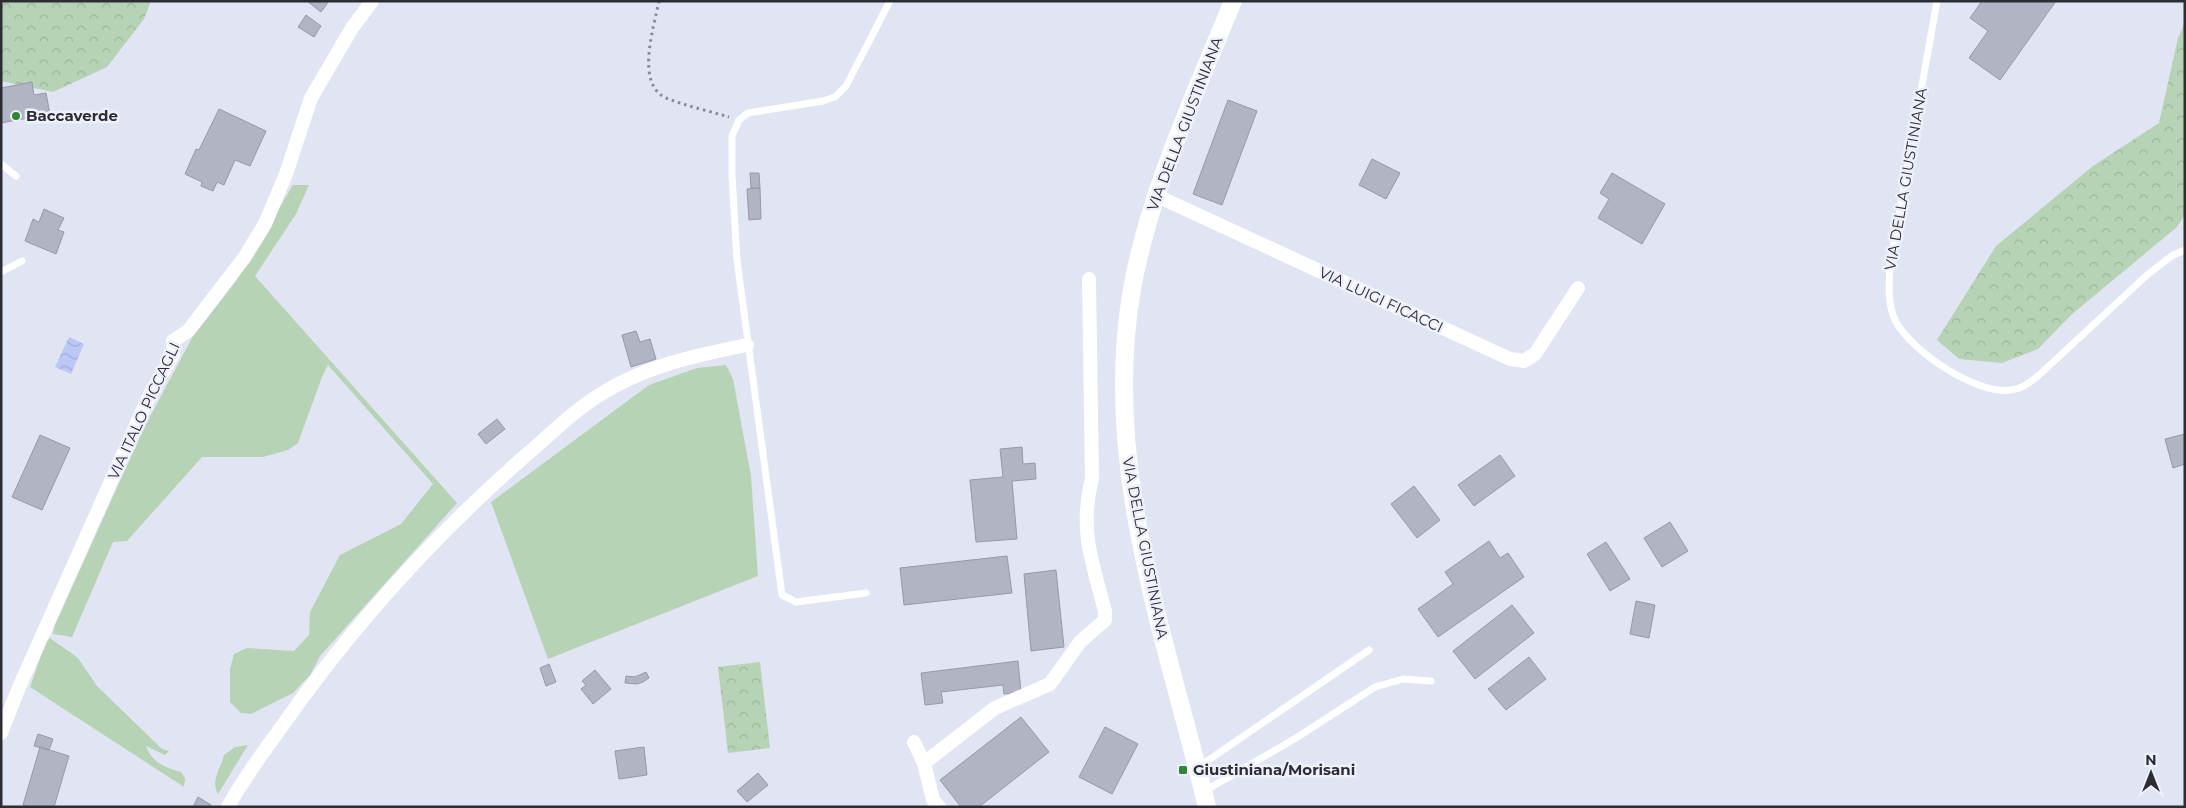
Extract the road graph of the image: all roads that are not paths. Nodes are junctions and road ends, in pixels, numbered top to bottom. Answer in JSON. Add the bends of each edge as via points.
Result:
{"nodes":[{"id":1,"x":372,"y":1,"type":"edge"},
{"id":2,"x":890,"y":1,"type":"edge"},
{"id":3,"x":1233,"y":1,"type":"edge"},
{"id":4,"x":1937,"y":1,"type":"edge"},
{"id":5,"x":1,"y":164,"type":"edge"},
{"id":6,"x":16,"y":176,"type":"dead end"},
{"id":7,"x":1157,"y":196,"type":"junction"},
{"id":8,"x":2185,"y":250,"type":"edge"},
{"id":9,"x":22,"y":261,"type":"dead end"},
{"id":10,"x":1,"y":272,"type":"edge"},
{"id":11,"x":1089,"y":279,"type":"dead end"},
{"id":12,"x":1578,"y":288,"type":"dead end"},
{"id":13,"x":747,"y":345,"type":"junction"},
{"id":14,"x":866,"y":593,"type":"dead end"},
{"id":15,"x":1369,"y":650,"type":"dead end"},
{"id":16,"x":1430,"y":681,"type":"dead end"},
{"id":17,"x":1,"y":733,"type":"edge"},
{"id":18,"x":914,"y":742,"type":"dead end"},
{"id":19,"x":924,"y":763,"type":"junction"},
{"id":20,"x":1197,"y":768,"type":"junction"},
{"id":21,"x":1205,"y":799,"type":"edge"},
{"id":22,"x":228,"y":807,"type":"edge"},
{"id":23,"x":939,"y":807,"type":"edge"}],
"edges":[{"from":1,"to":17,"type":"street","name":"VIA ITALO PICCAGLI","via":[[352,28],[312,98],[265,224],[244,258],[188,331],[173,341],[173,355],[150,394]]},
{"from":2,"to":13,"type":"lane","via":[[846,86],[835,97],[823,102],[748,113],[739,120],[732,136],[737,260]]},
{"from":3,"to":7,"type":"street","name":"VIA DELLA GIUSTINIANA"},
{"from":4,"to":8,"type":"lane","name":"VIA DELLA GIUSTINIANA","via":[[1890,265],[1893,314],[1913,345],[1970,382],[1999,390],[2019,388],[2038,376],[2147,275]]},
{"from":5,"to":6,"type":"lane"},
{"from":7,"to":12,"type":"street","name":"VIA LUIGI FICACCI","via":[[1510,359],[1524,361],[1535,354]]},
{"from":7,"to":20,"type":"street","name":"VIA DELLA GIUSTINIANA","via":[[1138,261],[1130,305],[1124,373],[1125,440],[1131,492],[1151,590]]},
{"from":9,"to":10,"type":"lane"},
{"from":11,"to":19,"type":"street","via":[[1092,478],[1086,502],[1086,540],[1105,620],[1080,642],[1050,684],[995,708]]},
{"from":13,"to":14,"type":"lane","via":[[782,595],[796,602]]},
{"from":13,"to":22,"type":"street","via":[[671,363],[609,389],[573,415],[495,483],[343,643],[244,779]]},
{"from":15,"to":20,"type":"lane"},
{"from":16,"to":21,"type":"lane","via":[[1403,679],[1376,687]]},
{"from":18,"to":19,"type":"street"},
{"from":19,"to":23,"type":"street"},
{"from":20,"to":21,"type":"street","name":"VIA DELLA GIUSTINIANA"}]}
